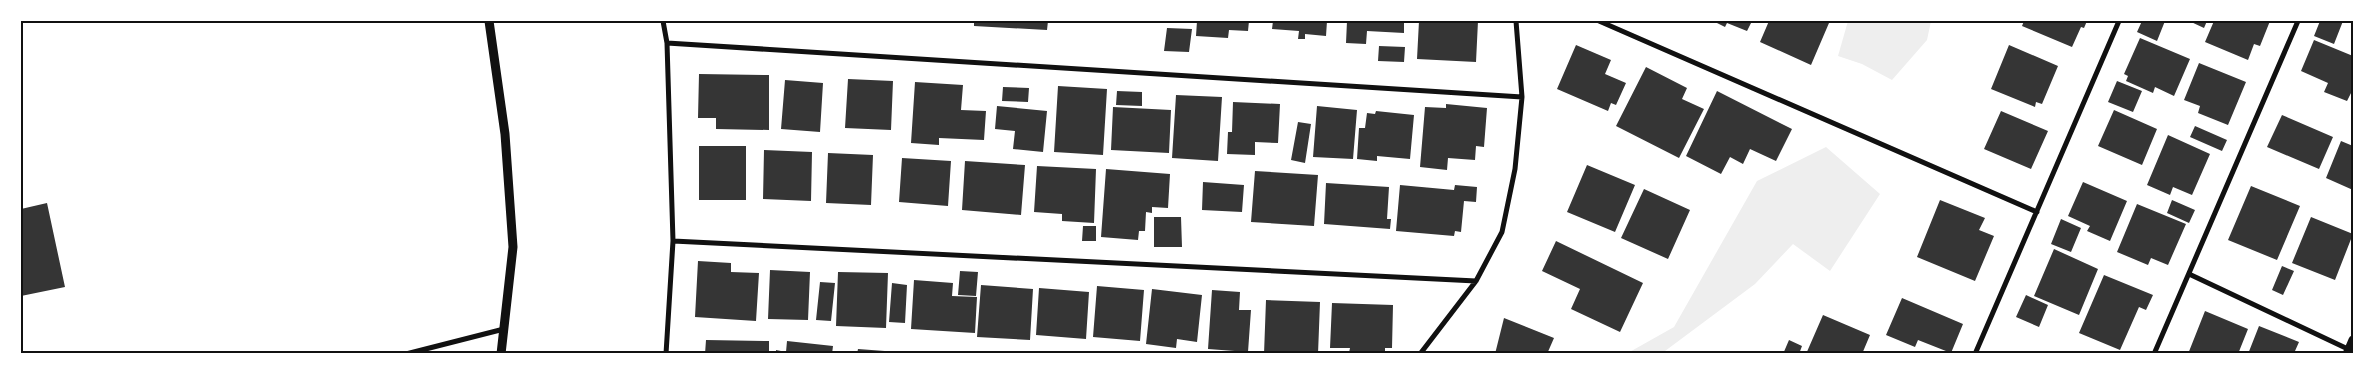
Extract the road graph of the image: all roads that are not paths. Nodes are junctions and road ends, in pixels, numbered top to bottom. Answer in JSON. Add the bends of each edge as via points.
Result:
{"nodes":[{"id":1,"x":489,"y":21,"type":"edge"},
{"id":2,"x":663,"y":21,"type":"edge"},
{"id":3,"x":1516,"y":21,"type":"edge"},
{"id":4,"x":1599,"y":21,"type":"edge"},
{"id":5,"x":2119,"y":21,"type":"edge"},
{"id":6,"x":2298,"y":21,"type":"edge"},
{"id":7,"x":667,"y":43,"type":"junction"},
{"id":8,"x":1522,"y":96,"type":"junction"},
{"id":9,"x":2037,"y":212,"type":"junction"},
{"id":10,"x":673,"y":241,"type":"junction"},
{"id":11,"x":2189,"y":274,"type":"junction"},
{"id":12,"x":1476,"y":281,"type":"junction"},
{"id":13,"x":504,"y":329,"type":"junction"},
{"id":14,"x":2350,"y":349,"type":"edge"},
{"id":15,"x":406,"y":354,"type":"edge"},
{"id":16,"x":501,"y":354,"type":"edge"},
{"id":17,"x":666,"y":354,"type":"edge"},
{"id":18,"x":1420,"y":354,"type":"edge"},
{"id":19,"x":1975,"y":354,"type":"edge"},
{"id":20,"x":2154,"y":354,"type":"edge"}],
"edges":[{"from":1,"to":13,"type":"street","via":[[505,134],[513,247]]},
{"from":2,"to":7,"type":"street"},
{"from":3,"to":8,"type":"street"},
{"from":4,"to":9,"type":"street"},
{"from":5,"to":9,"type":"street"},
{"from":6,"to":11,"type":"street"},
{"from":7,"to":8,"type":"street"},
{"from":7,"to":10,"type":"street"},
{"from":8,"to":12,"type":"street","via":[[1515,169],[1502,232]]},
{"from":9,"to":19,"type":"street"},
{"from":10,"to":12,"type":"street"},
{"from":10,"to":17,"type":"street"},
{"from":11,"to":14,"type":"street"},
{"from":11,"to":20,"type":"street"},
{"from":12,"to":18,"type":"street"},
{"from":13,"to":15,"type":"street"},
{"from":13,"to":16,"type":"street"}]}
